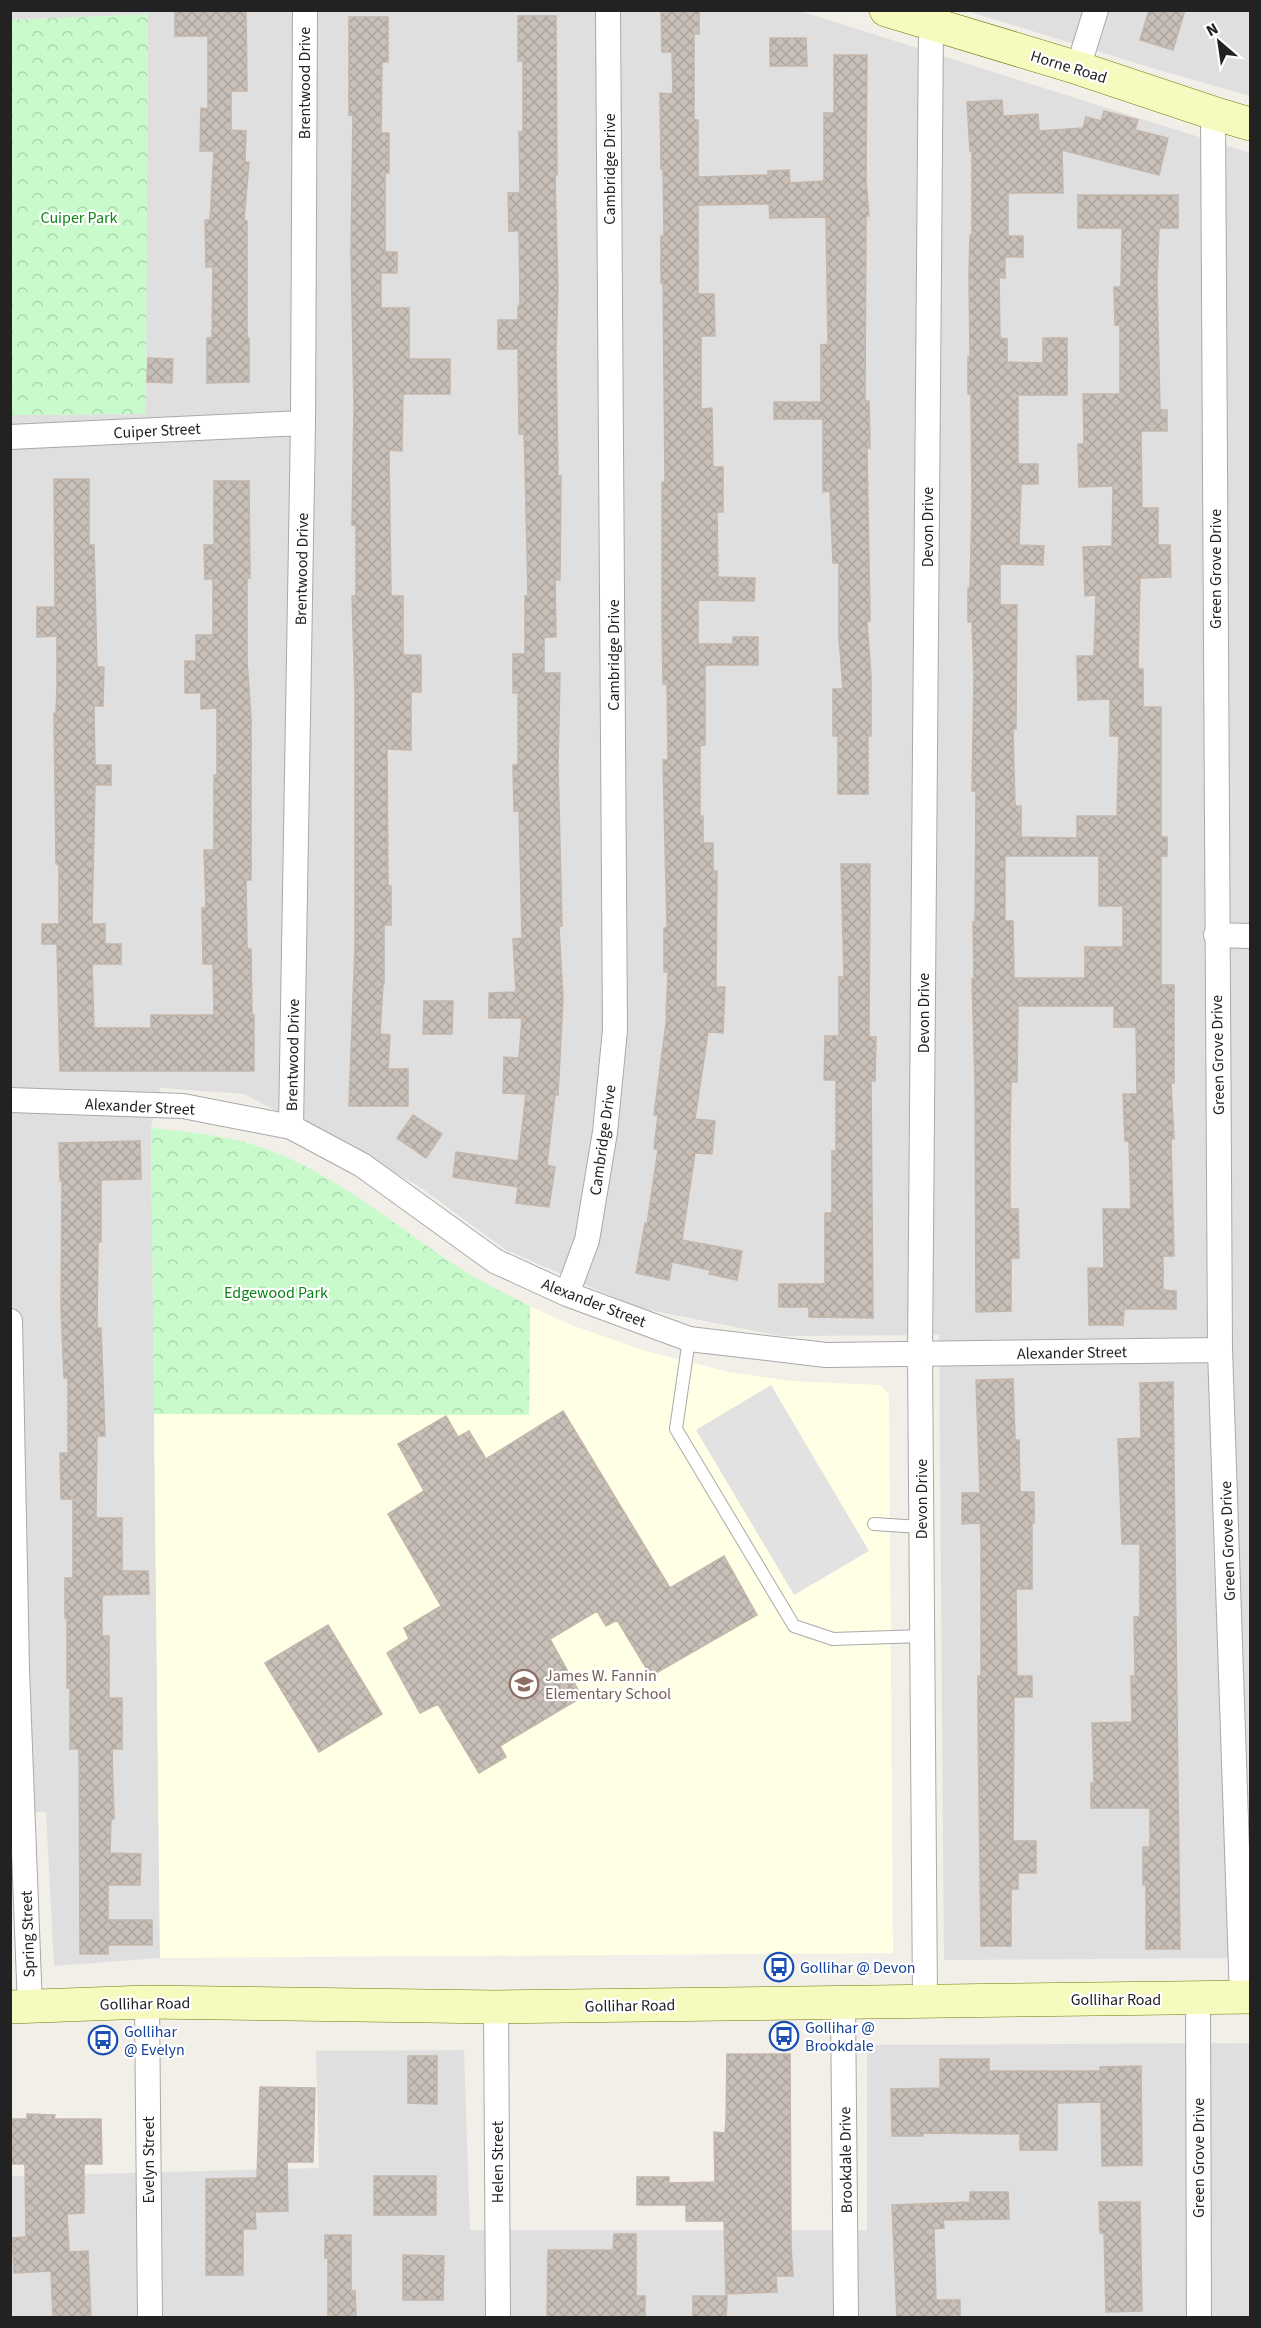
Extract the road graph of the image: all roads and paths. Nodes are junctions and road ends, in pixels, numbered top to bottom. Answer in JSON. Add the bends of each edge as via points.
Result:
{"nodes":[{"id":1,"x":305,"y":10,"type":"edge"},
{"id":2,"x":608,"y":10,"type":"edge"},
{"id":3,"x":886,"y":10,"type":"edge"},
{"id":4,"x":1096,"y":10,"type":"edge"},
{"id":5,"x":931,"y":25,"type":"junction"},
{"id":6,"x":1078,"y":68,"type":"junction"},
{"id":7,"x":1213,"y":113,"type":"junction"},
{"id":8,"x":1251,"y":124,"type":"edge"},
{"id":9,"x":303,"y":423,"type":"junction"},
{"id":10,"x":10,"y":437,"type":"edge"},
{"id":11,"x":1216,"y":935,"type":"junction"},
{"id":12,"x":1251,"y":936,"type":"edge"},
{"id":13,"x":10,"y":1100,"type":"edge"},
{"id":14,"x":291,"y":1127,"type":"junction"},
{"id":15,"x":567,"y":1294,"type":"junction"},
{"id":16,"x":10,"y":1321,"type":"edge"},
{"id":17,"x":689,"y":1339,"type":"junction"},
{"id":18,"x":1220,"y":1350,"type":"junction"},
{"id":19,"x":920,"y":1355,"type":"junction"},
{"id":20,"x":874,"y":1524,"type":"dead end"},
{"id":21,"x":921,"y":1527,"type":"junction"},
{"id":22,"x":922,"y":1636,"type":"junction"},
{"id":23,"x":14,"y":1670,"type":"edge"},
{"id":24,"x":1246,"y":1997,"type":"edge"},
{"id":25,"x":1197,"y":1998,"type":"junction"},
{"id":26,"x":925,"y":2000,"type":"junction"},
{"id":27,"x":147,"y":2002,"type":"junction"},
{"id":28,"x":843,"y":2003,"type":"junction"},
{"id":29,"x":20,"y":2007,"type":"edge"},
{"id":30,"x":496,"y":2007,"type":"junction"},
{"id":31,"x":150,"y":2318,"type":"edge"},
{"id":32,"x":498,"y":2318,"type":"edge"},
{"id":33,"x":846,"y":2318,"type":"edge"},
{"id":34,"x":1199,"y":2318,"type":"edge"}],
"edges":[{"from":1,"to":9,"type":"street","name":"Brentwood Drive"},
{"from":2,"to":15,"type":"street","name":"Cambridge Drive","via":[[615,1030],[605,1132],[587,1240]]},
{"from":3,"to":5,"type":"main road","name":"Horne Road"},
{"from":4,"to":6,"type":"street"},
{"from":5,"to":6,"type":"main road","name":"Horne Road"},
{"from":5,"to":19,"type":"street","name":"Devon Drive"},
{"from":6,"to":7,"type":"main road","name":"Horne Road"},
{"from":7,"to":8,"type":"main road","name":"Horne Road"},
{"from":7,"to":11,"type":"street","name":"Green Grove Drive"},
{"from":9,"to":10,"type":"street","name":"Cuiper Street"},
{"from":9,"to":14,"type":"street","name":"Brentwood Drive"},
{"from":11,"to":12,"type":"street"},
{"from":11,"to":18,"type":"street","name":"Green Grove Drive"},
{"from":13,"to":14,"type":"street","name":"Alexander Street","via":[[183,1106]]},
{"from":14,"to":15,"type":"street","name":"Alexander Street","via":[[362,1165],[495,1261]]},
{"from":15,"to":17,"type":"street","name":"Alexander Street"},
{"from":16,"to":23,"type":"street","name":"Spring Street"},
{"from":17,"to":19,"type":"street","name":"Alexander Street","via":[[826,1355]]},
{"from":17,"to":22,"type":"lane","via":[[676,1429],[794,1626],[833,1639]]},
{"from":18,"to":19,"type":"street","name":"Alexander Street"},
{"from":18,"to":24,"type":"street","name":"Green Grove Drive"},
{"from":19,"to":21,"type":"street","name":"Devon Drive"},
{"from":20,"to":21,"type":"lane"},
{"from":21,"to":22,"type":"street","name":"Devon Drive"},
{"from":22,"to":26,"type":"street","name":"Devon Drive"},
{"from":23,"to":29,"type":"street","name":"Spring Street"},
{"from":24,"to":25,"type":"main road","name":"Gollihar Road"},
{"from":25,"to":26,"type":"main road","name":"Gollihar Road"},
{"from":25,"to":34,"type":"street","name":"Green Grove Drive"},
{"from":26,"to":28,"type":"main road","name":"Gollihar Road"},
{"from":27,"to":29,"type":"main road","name":"Gollihar Road"},
{"from":27,"to":30,"type":"main road","name":"Gollihar Road"},
{"from":27,"to":31,"type":"street","name":"Evelyn Street"},
{"from":28,"to":30,"type":"main road","name":"Gollihar Road"},
{"from":28,"to":33,"type":"street","name":"Brookdale Drive"},
{"from":30,"to":32,"type":"street","name":"Helen Street"}]}
